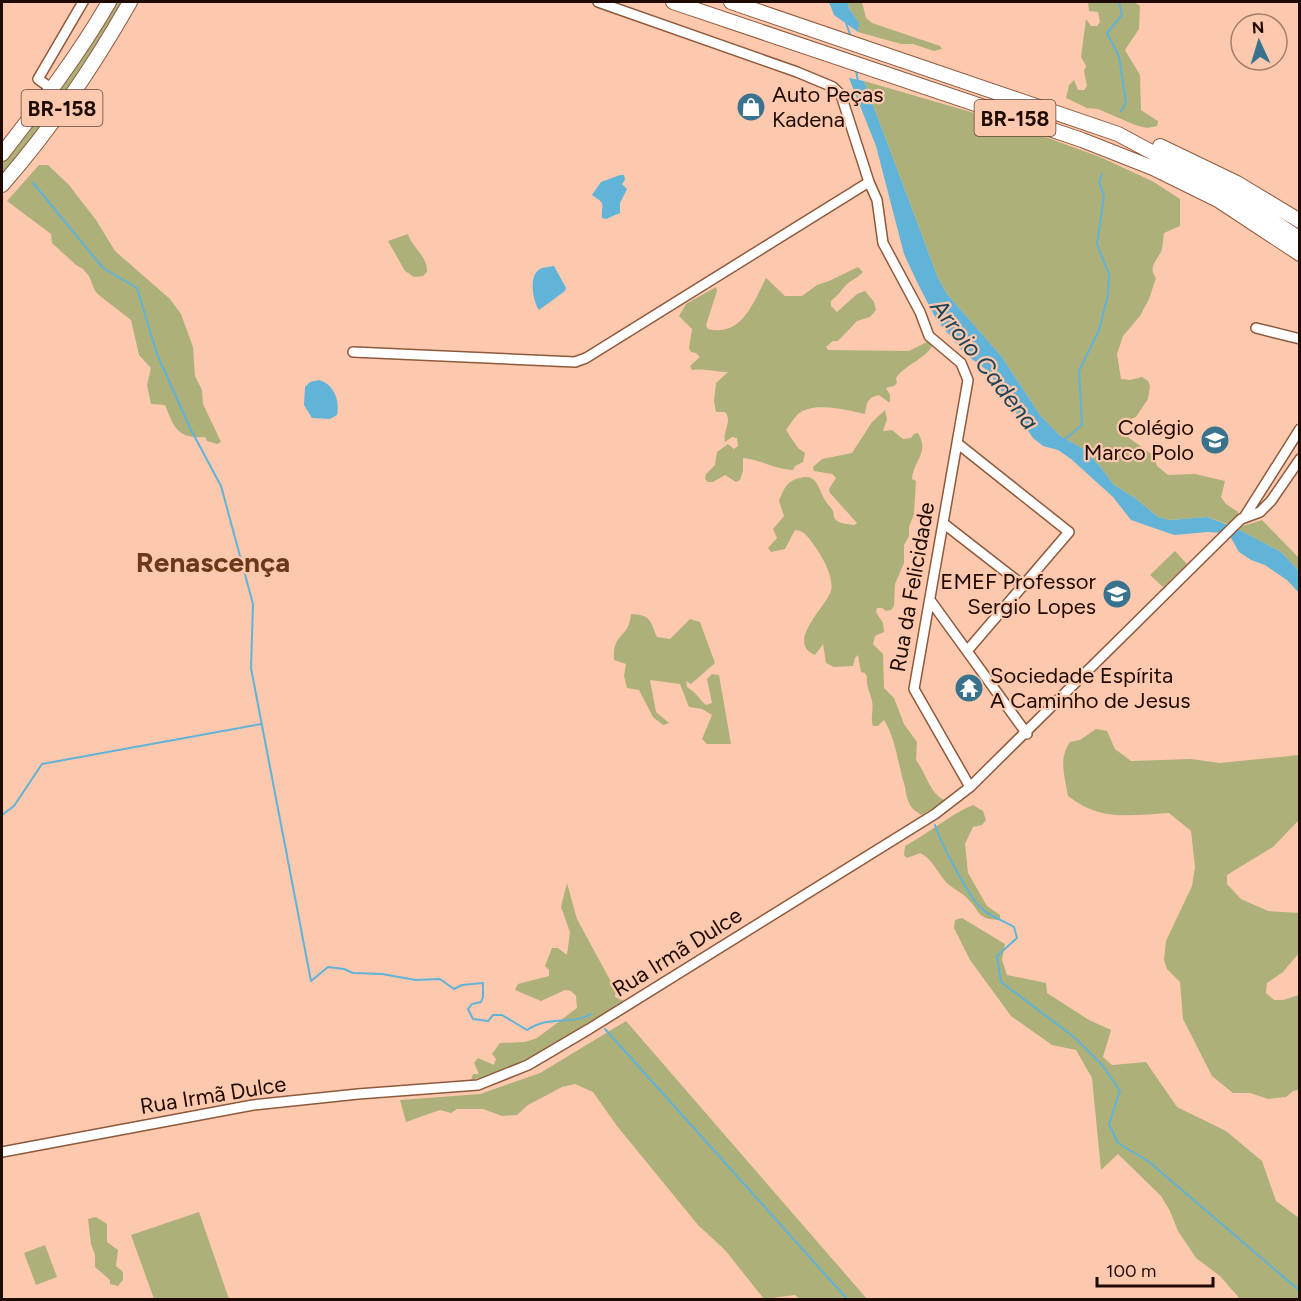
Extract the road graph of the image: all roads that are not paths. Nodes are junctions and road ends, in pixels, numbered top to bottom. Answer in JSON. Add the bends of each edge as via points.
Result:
{"nodes":[{"id":1,"x":83,"y":2,"type":"edge"},
{"id":2,"x":109,"y":2,"type":"edge"},
{"id":3,"x":130,"y":2,"type":"edge"},
{"id":4,"x":598,"y":2,"type":"edge"},
{"id":5,"x":673,"y":2,"type":"edge"},
{"id":6,"x":731,"y":2,"type":"edge"},
{"id":7,"x":76,"y":15,"type":"junction"},
{"id":8,"x":95,"y":25,"type":"junction"},
{"id":9,"x":52,"y":89,"type":"junction"},
{"id":10,"x":1118,"y":134,"type":"junction"},
{"id":11,"x":2,"y":154,"type":"edge"},
{"id":12,"x":869,"y":182,"type":"junction"},
{"id":13,"x":2,"y":185,"type":"edge"},
{"id":14,"x":1299,"y":221,"type":"edge"},
{"id":15,"x":1299,"y":239,"type":"edge"},
{"id":16,"x":1299,"y":254,"type":"edge"},
{"id":17,"x":1256,"y":328,"type":"dead end"},
{"id":18,"x":1299,"y":339,"type":"edge"},
{"id":19,"x":352,"y":352,"type":"dead end"},
{"id":20,"x":1299,"y":429,"type":"edge"},
{"id":21,"x":957,"y":443,"type":"junction"},
{"id":22,"x":1299,"y":459,"type":"edge"},
{"id":23,"x":1279,"y":463,"type":"junction"},
{"id":24,"x":1283,"y":485,"type":"junction"},
{"id":25,"x":1243,"y":518,"type":"junction"},
{"id":26,"x":943,"y":523,"type":"junction"},
{"id":27,"x":1024,"y":586,"type":"junction"},
{"id":28,"x":930,"y":600,"type":"junction"},
{"id":29,"x":967,"y":651,"type":"junction"},
{"id":30,"x":1027,"y":734,"type":"junction"},
{"id":31,"x":970,"y":787,"type":"junction"},
{"id":32,"x":2,"y":1152,"type":"edge"}],
"edges":[{"from":1,"to":7,"type":"street"},
{"from":2,"to":8,"type":"highway","number":"BR-158"},
{"from":3,"to":13,"type":"highway","number":"BR-158","via":[[93,65]]},
{"from":4,"to":12,"type":"street","via":[[833,87],[841,95]]},
{"from":5,"to":16,"type":"highway","number":"BR-158","via":[[1082,140],[1153,168],[1218,200]]},
{"from":6,"to":10,"type":"highway","number":"BR-158"},
{"from":7,"to":8,"type":"street"},
{"from":7,"to":9,"type":"street","via":[[38,79]]},
{"from":8,"to":9,"type":"highway","number":"BR-158"},
{"from":9,"to":11,"type":"highway","number":"BR-158"},
{"from":10,"to":14,"type":"highway","via":[[1148,140],[1204,166]]},
{"from":10,"to":15,"type":"highway","number":"BR-158","via":[[1243,201]]},
{"from":12,"to":19,"type":"street","via":[[575,362]]},
{"from":12,"to":21,"type":"street","name":"Rua da Felicidade","via":[[878,200],[884,243],[921,312],[929,336],[961,363],[968,380]]},
{"from":17,"to":18,"type":"street"},
{"from":20,"to":23,"type":"street","name":"Rua Irmã Dulce"},
{"from":21,"to":26,"type":"street","name":"Rua da Felicidade"},
{"from":21,"to":27,"type":"street","via":[[1069,532]]},
{"from":22,"to":24,"type":"street","name":"Rua Irmã Dulce"},
{"from":23,"to":24,"type":"street"},
{"from":23,"to":25,"type":"street","name":"Rua Irmã Dulce"},
{"from":24,"to":25,"type":"street","name":"Rua Irmã Dulce","via":[[1260,512]]},
{"from":25,"to":30,"type":"street","name":"Rua Irmã Dulce"},
{"from":26,"to":27,"type":"street"},
{"from":26,"to":28,"type":"street","name":"Rua da Felicidade"},
{"from":27,"to":29,"type":"street"},
{"from":28,"to":29,"type":"street"},
{"from":28,"to":31,"type":"street","name":"Rua da Felicidade","via":[[914,689]]},
{"from":29,"to":30,"type":"street"},
{"from":30,"to":31,"type":"street","name":"Rua Irmã Dulce"},
{"from":31,"to":32,"type":"street","name":"Rua Irmã Dulce","via":[[935,813],[589,1029],[528,1065],[478,1086],[253,1105]]}]}
